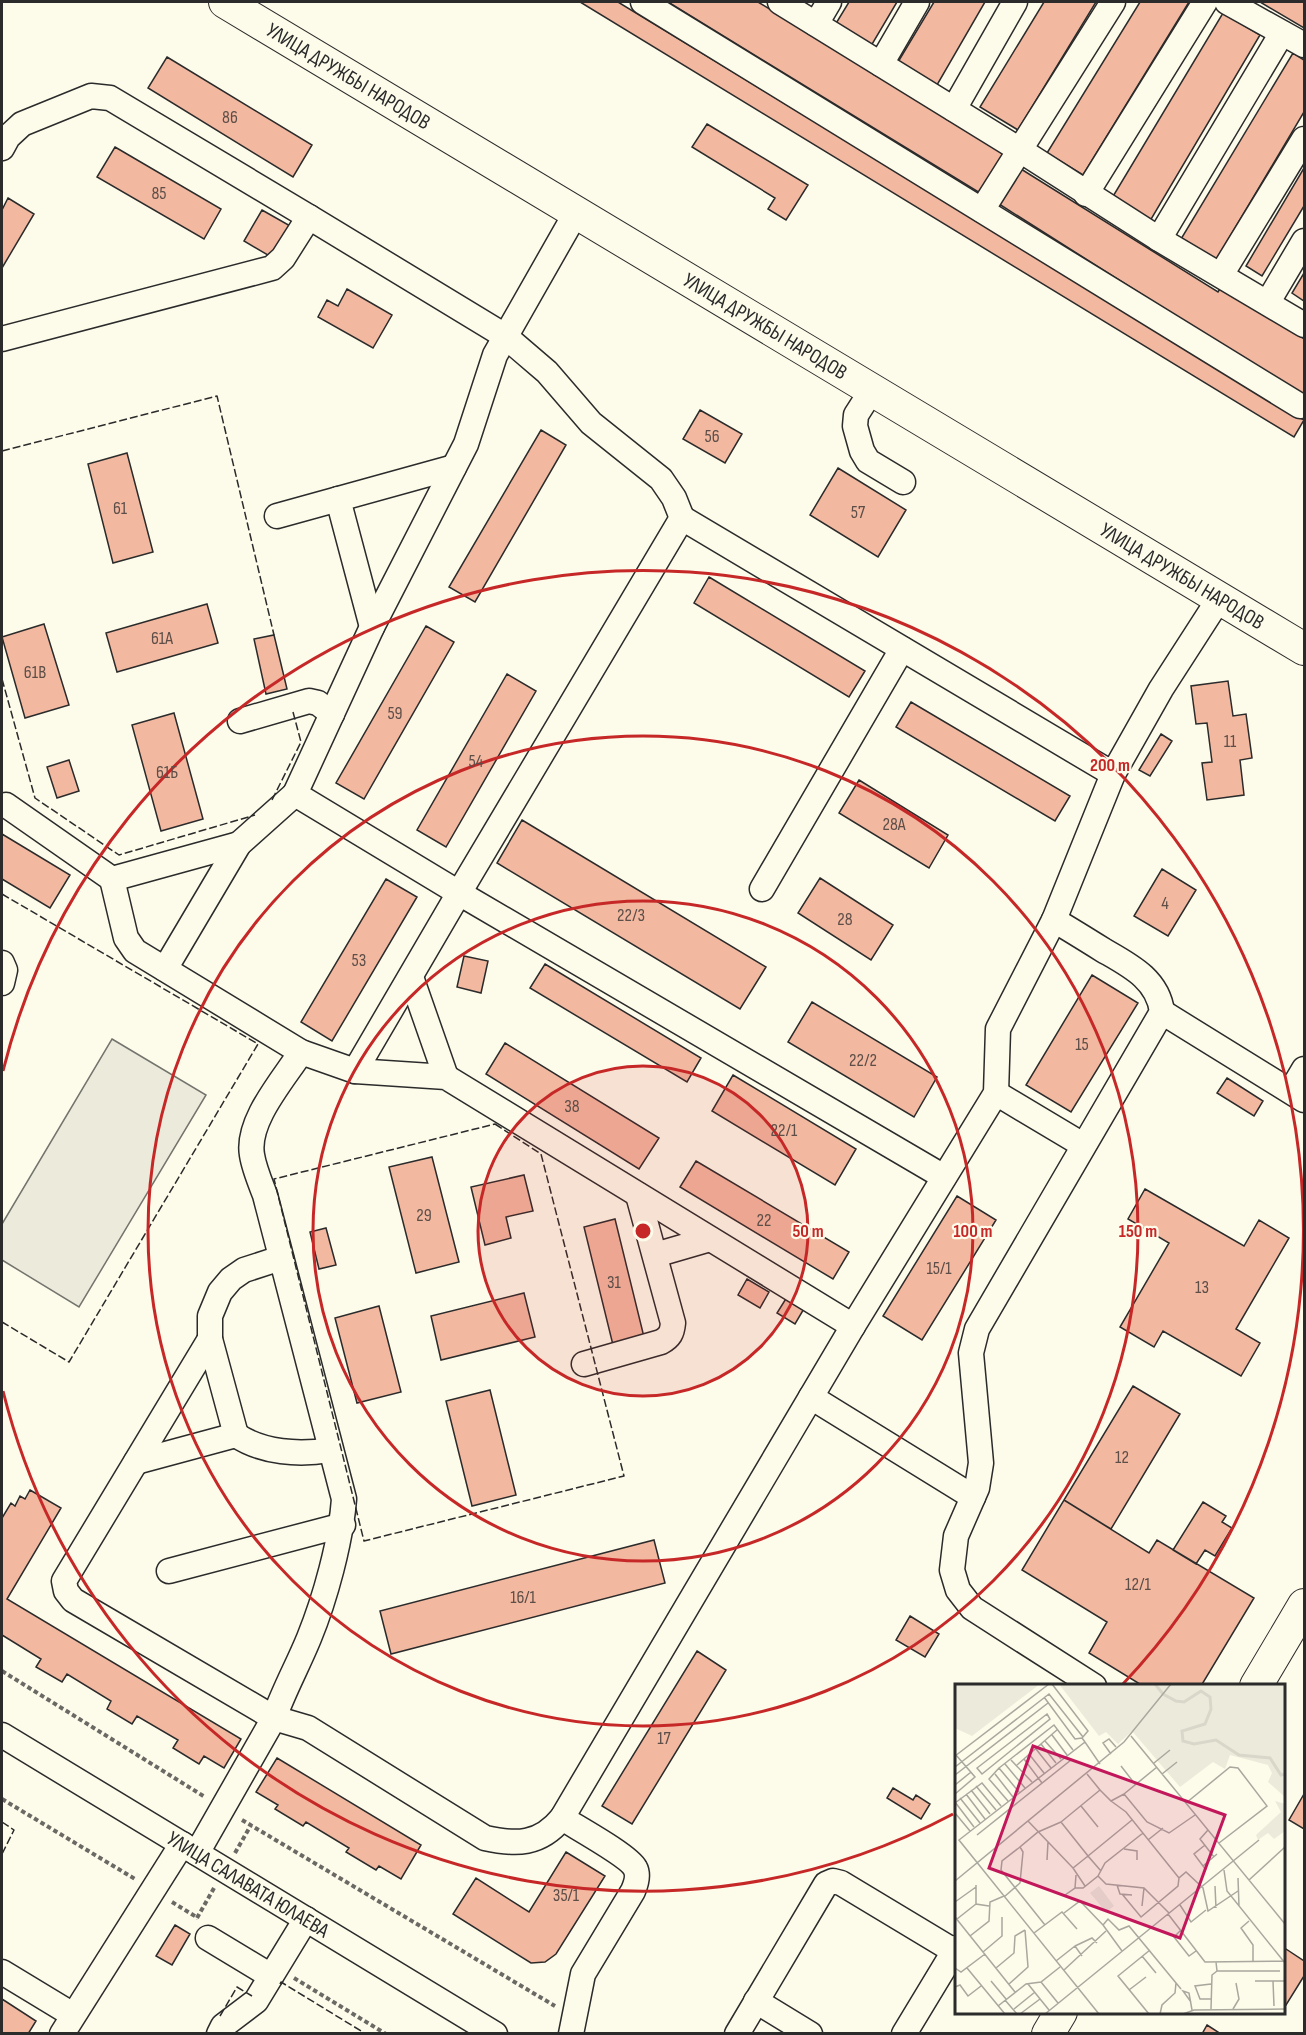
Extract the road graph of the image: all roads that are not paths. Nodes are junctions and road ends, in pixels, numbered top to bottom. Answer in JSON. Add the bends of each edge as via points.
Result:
{"nodes":[{"id":1,"x":225,"y":2,"type":"edge"},
{"id":2,"x":643,"y":2,"type":"edge"},
{"id":3,"x":780,"y":2,"type":"edge"},
{"id":4,"x":829,"y":2,"type":"edge"},
{"id":5,"x":917,"y":2,"type":"edge"},
{"id":6,"x":1015,"y":2,"type":"edge"},
{"id":7,"x":1113,"y":2,"type":"edge"},
{"id":8,"x":1205,"y":2,"type":"edge"},
{"id":9,"x":1227,"y":2,"type":"edge"},
{"id":10,"x":816,"y":24,"type":"junction"},
{"id":11,"x":1282,"y":33,"type":"junction"},
{"id":12,"x":1305,"y":45,"type":"edge"},
{"id":13,"x":881,"y":64,"type":"junction"},
{"id":14,"x":954,"y":109,"type":"junction"},
{"id":15,"x":1305,"y":139,"type":"edge"},
{"id":16,"x":2,"y":148,"type":"edge"},
{"id":17,"x":1020,"y":150,"type":"junction"},
{"id":18,"x":1086,"y":194,"type":"junction"},
{"id":19,"x":982,"y":210,"type":"junction"},
{"id":20,"x":577,"y":211,"type":"junction"},
{"id":21,"x":309,"y":217,"type":"junction"},
{"id":22,"x":1159,"y":239,"type":"junction"},
{"id":23,"x":1305,"y":241,"type":"edge"},
{"id":24,"x":1221,"y":275,"type":"junction"},
{"id":25,"x":1268,"y":302,"type":"junction"},
{"id":26,"x":1305,"y":325,"type":"edge"},
{"id":27,"x":505,"y":336,"type":"junction"},
{"id":28,"x":2,"y":339,"type":"edge"},
{"id":29,"x":872,"y":390,"type":"junction"},
{"id":30,"x":1300,"y":406,"type":"dead end"},
{"id":31,"x":454,"y":467,"type":"junction"},
{"id":32,"x":903,"y":482,"type":"dead end"},
{"id":33,"x":338,"y":499,"type":"junction"},
{"id":34,"x":277,"y":516,"type":"dead end"},
{"id":35,"x":682,"y":518,"type":"junction"},
{"id":36,"x":1219,"y":599,"type":"junction"},
{"id":37,"x":372,"y":627,"type":"junction"},
{"id":38,"x":902,"y":649,"type":"junction"},
{"id":39,"x":1305,"y":650,"type":"edge"},
{"id":40,"x":332,"y":714,"type":"junction"},
{"id":41,"x":240,"y":721,"type":"dead end"},
{"id":42,"x":1113,"y":774,"type":"junction"},
{"id":43,"x":294,"y":794,"type":"junction"},
{"id":44,"x":6,"y":805,"type":"dead end"},
{"id":45,"x":239,"y":844,"type":"junction"},
{"id":46,"x":112,"y":879,"type":"junction"},
{"id":47,"x":762,"y":889,"type":"dead end"},
{"id":48,"x":459,"y":892,"type":"junction"},
{"id":49,"x":1054,"y":920,"type":"junction"},
{"id":50,"x":2,"y":963,"type":"edge"},
{"id":51,"x":165,"y":969,"type":"junction"},
{"id":52,"x":411,"y":977,"type":"junction"},
{"id":53,"x":2,"y":983,"type":"edge"},
{"id":54,"x":1162,"y":1012,"type":"junction"},
{"id":55,"x":301,"y":1052,"type":"junction"},
{"id":56,"x":1305,"y":1069,"type":"edge"},
{"id":57,"x":355,"y":1071,"type":"junction"},
{"id":58,"x":446,"y":1077,"type":"junction"},
{"id":59,"x":996,"y":1093,"type":"junction"},
{"id":60,"x":1298,"y":1095,"type":"edge"},
{"id":61,"x":1083,"y":1145,"type":"junction"},
{"id":62,"x":944,"y":1177,"type":"junction"},
{"id":63,"x":638,"y":1195,"type":"junction"},
{"id":64,"x":710,"y":1239,"type":"junction"},
{"id":65,"x":654,"y":1255,"type":"junction"},
{"id":66,"x":281,"y":1258,"type":"junction"},
{"id":67,"x":853,"y":1326,"type":"junction"},
{"id":68,"x":210,"y":1339,"type":"junction"},
{"id":69,"x":584,"y":1364,"type":"dead end"},
{"id":70,"x":811,"y":1397,"type":"junction"},
{"id":71,"x":236,"y":1435,"type":"junction"},
{"id":72,"x":330,"y":1450,"type":"junction"},
{"id":73,"x":136,"y":1462,"type":"junction"},
{"id":74,"x":973,"y":1497,"type":"junction"},
{"id":75,"x":343,"y":1525,"type":"junction"},
{"id":76,"x":170,"y":1571,"type":"dead end"},
{"id":77,"x":1305,"y":1605,"type":"edge"},
{"id":78,"x":1297,"y":1636,"type":"edge"},
{"id":79,"x":1091,"y":1684,"type":"edge"},
{"id":80,"x":1258,"y":1684,"type":"edge"},
{"id":81,"x":274,"y":1718,"type":"junction"},
{"id":82,"x":2,"y":1735,"type":"edge"},
{"id":83,"x":562,"y":1818,"type":"junction"},
{"id":84,"x":189,"y":1849,"type":"junction"},
{"id":85,"x":306,"y":1919,"type":"junction"},
{"id":86,"x":208,"y":1931,"type":"road end"},
{"id":87,"x":955,"y":1950,"type":"edge"},
{"id":88,"x":274,"y":1971,"type":"junction"},
{"id":89,"x":2,"y":1972,"type":"edge"},
{"id":90,"x":756,"y":2001,"type":"junction"},
{"id":91,"x":1060,"y":2014,"type":"edge"},
{"id":92,"x":68,"y":2024,"type":"edge"},
{"id":93,"x":572,"y":2025,"type":"edge"},
{"id":94,"x":219,"y":2034,"type":"edge"},
{"id":95,"x":495,"y":2034,"type":"edge"},
{"id":96,"x":736,"y":2034,"type":"edge"},
{"id":97,"x":810,"y":2034,"type":"edge"},
{"id":98,"x":904,"y":2034,"type":"edge"},
{"id":99,"x":1048,"y":2034,"type":"edge"}],
"edges":[{"from":1,"to":20,"type":"main road","name":"УЛИЦА ДРУЖБЫ НАРОДОВ"},
{"from":2,"to":19,"type":"street"},
{"from":3,"to":10,"type":"street"},
{"from":4,"to":10,"type":"street"},
{"from":5,"to":13,"type":"street"},
{"from":6,"to":14,"type":"street"},
{"from":7,"to":17,"type":"street"},
{"from":8,"to":18,"type":"street"},
{"from":9,"to":11,"type":"street"},
{"from":10,"to":13,"type":"street"},
{"from":11,"to":12,"type":"street"},
{"from":11,"to":22,"type":"street"},
{"from":13,"to":14,"type":"street"},
{"from":14,"to":17,"type":"street"},
{"from":15,"to":24,"type":"street"},
{"from":16,"to":21,"type":"street","via":[[22,124],[91,96],[110,98]]},
{"from":17,"to":18,"type":"street"},
{"from":17,"to":19,"type":"street"},
{"from":18,"to":22,"type":"street"},
{"from":19,"to":30,"type":"street"},
{"from":20,"to":27,"type":"street"},
{"from":20,"to":29,"type":"main road","name":"УЛИЦА ДРУЖБЫ НАРОДОВ"},
{"from":21,"to":27,"type":"street"},
{"from":21,"to":28,"type":"street","via":[[283,258],[272,267]]},
{"from":22,"to":24,"type":"street"},
{"from":23,"to":25,"type":"street"},
{"from":24,"to":25,"type":"street"},
{"from":25,"to":26,"type":"street"},
{"from":27,"to":31,"type":"street"},
{"from":27,"to":35,"type":"street","via":[[547,372],[591,423],[661,480]]},
{"from":29,"to":32,"type":"street","via":[[856,415],[862,451],[868,461]]},
{"from":29,"to":36,"type":"main road","name":"УЛИЦА ДРУЖБЫ НАРОДОВ"},
{"from":31,"to":33,"type":"street"},
{"from":31,"to":37,"type":"street"},
{"from":33,"to":34,"type":"street"},
{"from":33,"to":37,"type":"street"},
{"from":35,"to":38,"type":"street"},
{"from":35,"to":48,"type":"street"},
{"from":36,"to":39,"type":"main road","name":"УЛИЦА ДРУЖБЫ НАРОДОВ"},
{"from":36,"to":42,"type":"street"},
{"from":37,"to":40,"type":"street"},
{"from":38,"to":42,"type":"street"},
{"from":38,"to":47,"type":"street"},
{"from":40,"to":41,"type":"street","via":[[309,701]]},
{"from":40,"to":43,"type":"street"},
{"from":42,"to":49,"type":"street"},
{"from":43,"to":45,"type":"street"},
{"from":43,"to":48,"type":"street"},
{"from":44,"to":46,"type":"street"},
{"from":45,"to":46,"type":"street"},
{"from":45,"to":51,"type":"street"},
{"from":46,"to":51,"type":"street","via":[[126,938],[135,951]]},
{"from":48,"to":52,"type":"street"},
{"from":48,"to":62,"type":"street"},
{"from":49,"to":54,"type":"street","via":[[1138,971],[1161,1000]]},
{"from":49,"to":59,"type":"street","via":[[998,1029]]},
{"from":50,"to":53,"type":"street"},
{"from":51,"to":55,"type":"street"},
{"from":52,"to":57,"type":"street"},
{"from":52,"to":58,"type":"street"},
{"from":54,"to":60,"type":"street"},
{"from":54,"to":61,"type":"street"},
{"from":55,"to":57,"type":"street"},
{"from":55,"to":66,"type":"street","via":[[264,1108],[252,1135],[252,1153]]},
{"from":56,"to":60,"type":"street"},
{"from":57,"to":58,"type":"street"},
{"from":58,"to":63,"type":"street"},
{"from":59,"to":61,"type":"street"},
{"from":59,"to":62,"type":"street"},
{"from":61,"to":74,"type":"street","via":[[977,1329],[972,1353],[981,1463]]},
{"from":62,"to":67,"type":"street"},
{"from":63,"to":64,"type":"street"},
{"from":63,"to":65,"type":"street"},
{"from":64,"to":65,"type":"street"},
{"from":64,"to":67,"type":"street"},
{"from":65,"to":69,"type":"street","via":[[673,1323],[669,1338]]},
{"from":66,"to":68,"type":"street","via":[[244,1270],[231,1279],[220,1292],[210,1316]]},
{"from":66,"to":72,"type":"street"},
{"from":67,"to":70,"type":"street"},
{"from":68,"to":71,"type":"street"},
{"from":68,"to":73,"type":"street"},
{"from":70,"to":74,"type":"street"},
{"from":70,"to":83,"type":"street"},
{"from":71,"to":72,"type":"street","via":[[248,1443],[290,1452]]},
{"from":71,"to":73,"type":"street"},
{"from":72,"to":75,"type":"street","via":[[344,1499]]},
{"from":73,"to":81,"type":"street","via":[[64,1581],[66,1591],[73,1600]]},
{"from":74,"to":79,"type":"street","via":[[956,1536],[952,1570],[958,1590],[972,1608]]},
{"from":75,"to":76,"type":"street"},
{"from":75,"to":81,"type":"street","via":[[317,1618]]},
{"from":77,"to":78,"type":"main road"},
{"from":78,"to":80,"type":"main road"},
{"from":81,"to":83,"type":"street","via":[[308,1728],[484,1838],[504,1842],[536,1839],[553,1830]]},
{"from":81,"to":84,"type":"street","via":[[223,1808]]},
{"from":82,"to":84,"type":"street","name":"УЛИЦА САЛАВАТА ЮЛАЕВА"},
{"from":83,"to":93,"type":"street","via":[[626,1859],[635,1868],[637,1879],[583,1974]]},
{"from":84,"to":85,"type":"street","name":"УЛИЦА САЛАВАТА ЮЛАЕВА"},
{"from":84,"to":92,"type":"street","via":[[153,1890]]},
{"from":85,"to":88,"type":"street"},
{"from":85,"to":95,"type":"street","name":"УЛИЦА САЛАВАТА ЮЛАЕВА"},
{"from":86,"to":88,"type":"street"},
{"from":87,"to":90,"type":"street","via":[[833,1881],[826,1884]]},
{"from":87,"to":98,"type":"street"},
{"from":88,"to":94,"type":"street","via":[[256,2001]]},
{"from":89,"to":92,"type":"street"},
{"from":90,"to":96,"type":"street"},
{"from":90,"to":97,"type":"street"},
{"from":91,"to":99,"type":"main road"}]}
